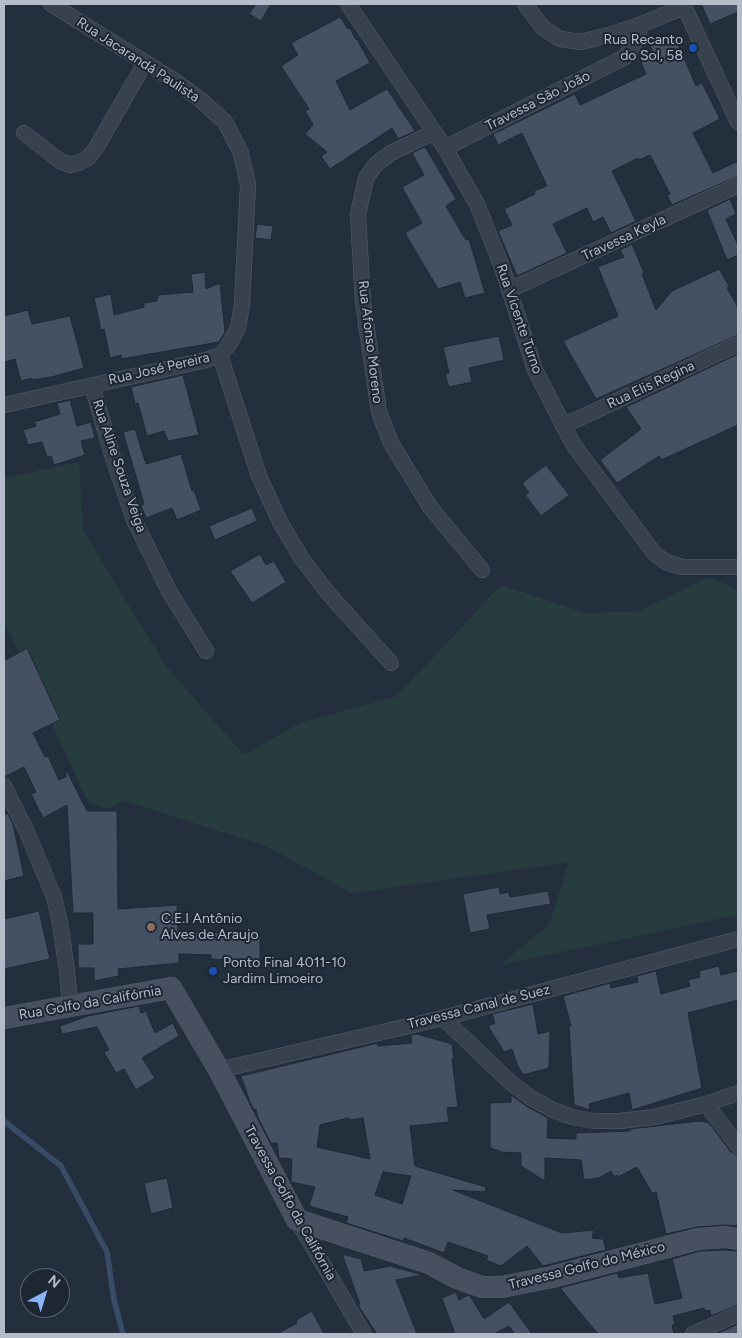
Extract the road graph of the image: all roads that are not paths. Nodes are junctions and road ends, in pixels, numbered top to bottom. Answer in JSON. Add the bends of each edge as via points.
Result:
{"nodes":[{"id":1,"x":51,"y":4,"type":"edge"},
{"id":2,"x":348,"y":4,"type":"edge"},
{"id":3,"x":524,"y":4,"type":"edge"},
{"id":4,"x":683,"y":6,"type":"edge"},
{"id":5,"x":642,"y":24,"type":"junction"},
{"id":6,"x":144,"y":63,"type":"junction"},
{"id":7,"x":738,"y":122,"type":"edge"},
{"id":8,"x":434,"y":132,"type":"junction"},
{"id":9,"x":24,"y":133,"type":"dead end"},
{"id":10,"x":445,"y":148,"type":"junction"},
{"id":11,"x":738,"y":186,"type":"edge"},
{"id":12,"x":246,"y":234,"type":"joint"},
{"id":13,"x":510,"y":290,"type":"junction"},
{"id":14,"x":738,"y":344,"type":"edge"},
{"id":15,"x":220,"y":355,"type":"junction"},
{"id":16,"x":92,"y":385,"type":"junction"},
{"id":17,"x":4,"y":405,"type":"edge"},
{"id":18,"x":563,"y":426,"type":"junction"},
{"id":19,"x":738,"y":568,"type":"edge"},
{"id":20,"x":482,"y":570,"type":"dead end"},
{"id":21,"x":206,"y":651,"type":"dead end"},
{"id":22,"x":391,"y":663,"type":"dead end"},
{"id":23,"x":4,"y":786,"type":"edge"},
{"id":24,"x":738,"y":939,"type":"edge"},
{"id":25,"x":70,"y":1005,"type":"junction"},
{"id":26,"x":4,"y":1018,"type":"edge"},
{"id":27,"x":443,"y":1018,"type":"junction"},
{"id":28,"x":219,"y":1070,"type":"junction"},
{"id":29,"x":738,"y":1093,"type":"edge"},
{"id":30,"x":706,"y":1104,"type":"junction"},
{"id":31,"x":738,"y":1146,"type":"edge"},
{"id":32,"x":297,"y":1220,"type":"junction"},
{"id":33,"x":738,"y":1239,"type":"edge"},
{"id":34,"x":738,"y":1314,"type":"edge"},
{"id":35,"x":364,"y":1334,"type":"edge"},
{"id":36,"x":693,"y":1334,"type":"edge"}],
"edges":[{"from":1,"to":6,"type":"street","name":"Rua Jacarandá Paulista"},
{"from":2,"to":8,"type":"street","name":"Rua Vicente Turno"},
{"from":3,"to":5,"type":"street","via":[[543,28],[560,39],[581,42]]},
{"from":4,"to":5,"type":"street"},
{"from":4,"to":7,"type":"street"},
{"from":5,"to":10,"type":"street","name":"Travessa São João","via":[[625,57]]},
{"from":6,"to":9,"type":"street","via":[[88,158],[70,165]]},
{"from":6,"to":12,"type":"street","name":"Rua Jacarandá Paulista","via":[[175,81],[225,122],[241,153],[248,185]]},
{"from":8,"to":10,"type":"street","name":"Rua Vicente Turno"},
{"from":8,"to":20,"type":"street","name":"Rua Afonso Moreno","via":[[391,153],[376,164],[366,178],[358,215],[363,302],[379,412],[391,443],[430,507]]},
{"from":10,"to":13,"type":"street","name":"Rua Vicente Turno","via":[[489,230]]},
{"from":11,"to":13,"type":"street","name":"Travessa Keyla"},
{"from":12,"to":15,"type":"street","name":"Rua José Pereira","via":[[238,328]]},
{"from":13,"to":18,"type":"street","name":"Rua Vicente Turno","via":[[535,370]]},
{"from":14,"to":18,"type":"street","name":"Rua Elis Regina"},
{"from":15,"to":16,"type":"street","name":"Rua José Pereira"},
{"from":15,"to":22,"type":"street","via":[[259,476],[280,522],[302,559]]},
{"from":16,"to":17,"type":"street","name":"Rua José Pereira"},
{"from":16,"to":21,"type":"street","name":"Rua Aline Souza Veiga","via":[[134,520],[169,591]]},
{"from":18,"to":19,"type":"street","name":"Rua Vicente Turno","via":[[654,553],[666,562],[682,567]]},
{"from":23,"to":25,"type":"street","via":[[54,897]]},
{"from":24,"to":27,"type":"street","name":"Travessa Canal de Suez"},
{"from":25,"to":26,"type":"street","name":"Rua Golfo da Califórnia"},
{"from":25,"to":28,"type":"street","name":"Rua Golfo da Califórnia","via":[[171,988]]},
{"from":27,"to":28,"type":"street","name":"Travessa Canal de Suez"},
{"from":27,"to":30,"type":"street","via":[[510,1082],[531,1098],[572,1117],[619,1121],[654,1117]]},
{"from":28,"to":32,"type":"street","name":"Travessa Golfo da Califórnia"},
{"from":29,"to":30,"type":"street"},
{"from":30,"to":31,"type":"street"},
{"from":32,"to":33,"type":"street","name":"Travessa Golfo do México","via":[[429,1263],[482,1287],[502,1287],[552,1277],[698,1239]]},
{"from":32,"to":35,"type":"street","name":"Travessa Golfo da Califórnia"},
{"from":34,"to":36,"type":"street"}]}
